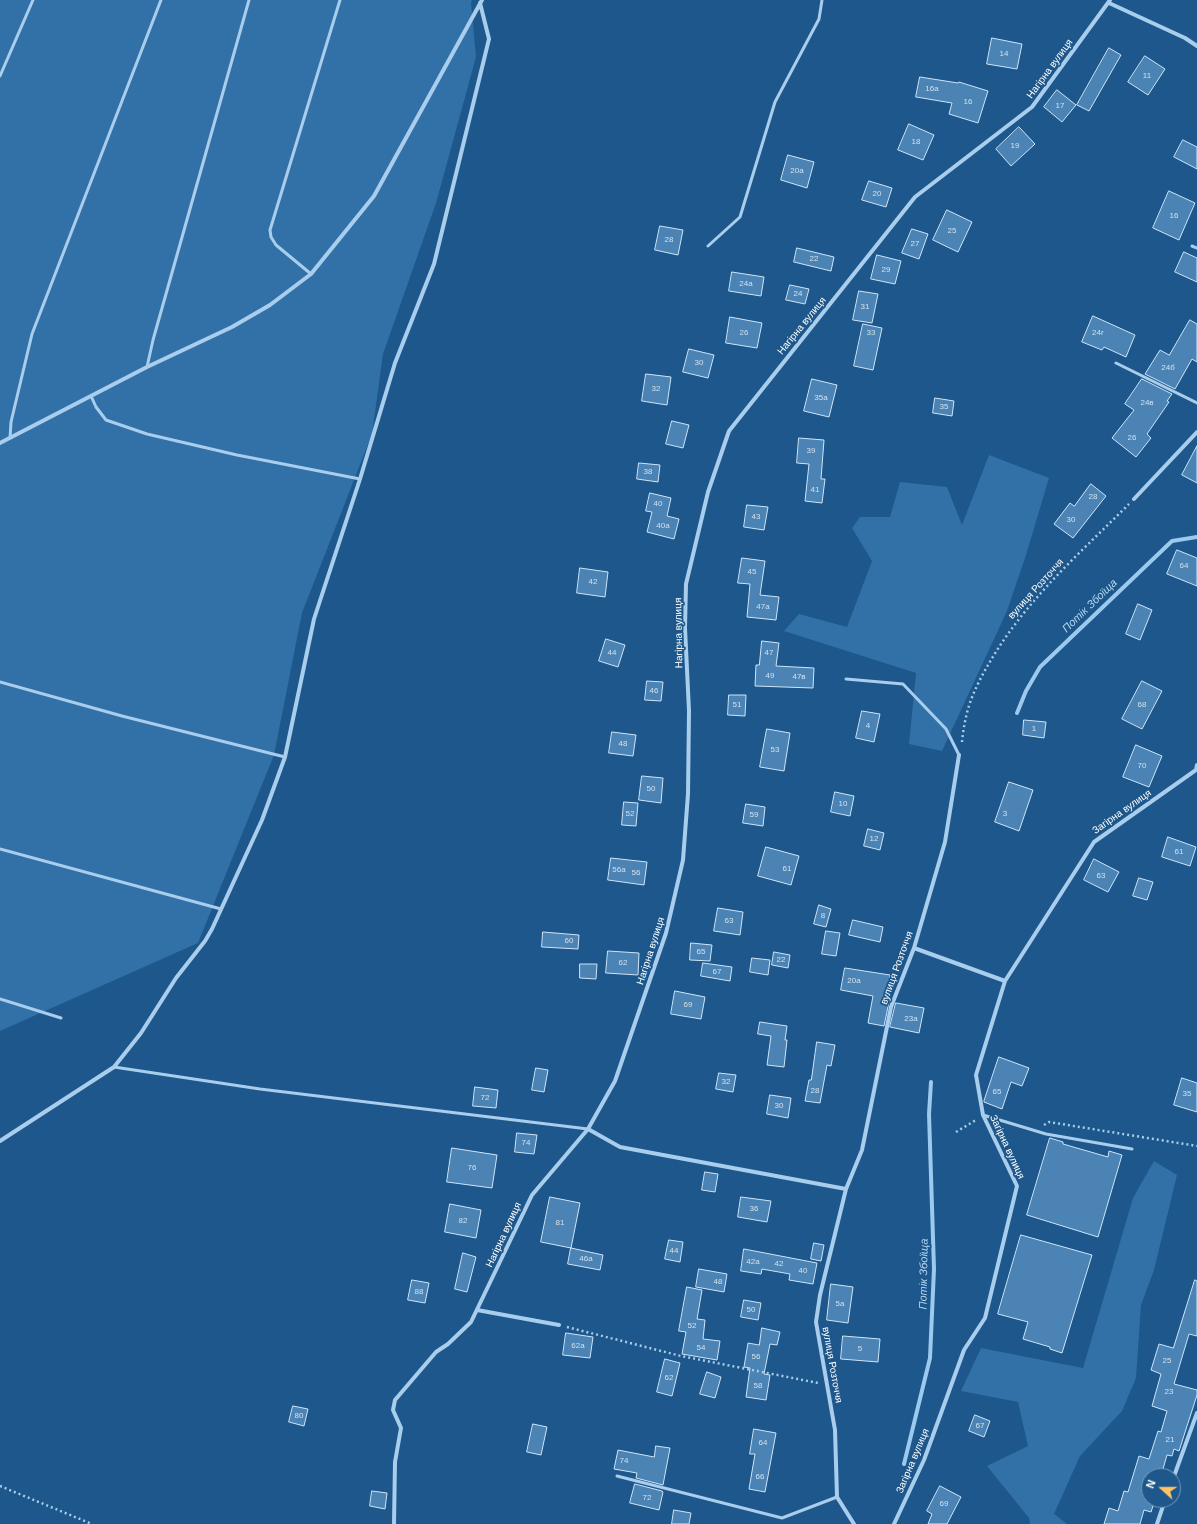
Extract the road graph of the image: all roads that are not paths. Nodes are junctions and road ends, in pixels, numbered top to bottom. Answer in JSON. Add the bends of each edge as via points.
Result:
{"nodes":[{"id":1,"x":33,"y":0,"type":"edge"},
{"id":2,"x":161,"y":0,"type":"edge"},
{"id":3,"x":248,"y":0,"type":"edge"},
{"id":4,"x":340,"y":0,"type":"edge"},
{"id":5,"x":822,"y":0,"type":"edge"},
{"id":6,"x":481,"y":1,"type":"edge"},
{"id":7,"x":1109,"y":1,"type":"edge"},
{"id":8,"x":1197,"y":46,"type":"edge"},
{"id":9,"x":0,"y":76,"type":"edge"},
{"id":10,"x":708,"y":246,"type":"dead end"},
{"id":11,"x":1192,"y":246,"type":"dead end"},
{"id":12,"x":1197,"y":248,"type":"edge"},
{"id":13,"x":311,"y":274,"type":"junction"},
{"id":14,"x":1116,"y":363,"type":"dead end"},
{"id":15,"x":147,"y":367,"type":"junction"},
{"id":16,"x":91,"y":396,"type":"junction"},
{"id":17,"x":1197,"y":403,"type":"edge"},
{"id":18,"x":1197,"y":432,"type":"edge"},
{"id":19,"x":10,"y":438,"type":"junction"},
{"id":20,"x":0,"y":443,"type":"edge"},
{"id":21,"x":360,"y":479,"type":"junction"},
{"id":22,"x":1134,"y":499,"type":"road end"},
{"id":23,"x":846,"y":680,"type":"dead end"},
{"id":24,"x":0,"y":682,"type":"edge"},
{"id":25,"x":960,"y":755,"type":"joint"},
{"id":26,"x":285,"y":757,"type":"junction"},
{"id":27,"x":1197,"y":765,"type":"edge"},
{"id":28,"x":0,"y":849,"type":"edge"},
{"id":29,"x":221,"y":909,"type":"junction"},
{"id":30,"x":914,"y":948,"type":"junction"},
{"id":31,"x":1005,"y":981,"type":"junction"},
{"id":32,"x":0,"y":999,"type":"edge"},
{"id":33,"x":62,"y":1018,"type":"dead end"},
{"id":34,"x":114,"y":1067,"type":"junction"},
{"id":35,"x":984,"y":1115,"type":"junction"},
{"id":36,"x":588,"y":1129,"type":"junction"},
{"id":37,"x":0,"y":1141,"type":"edge"},
{"id":38,"x":1132,"y":1149,"type":"dead end"},
{"id":39,"x":846,"y":1189,"type":"junction"},
{"id":40,"x":477,"y":1310,"type":"junction"},
{"id":41,"x":559,"y":1325,"type":"road end"},
{"id":42,"x":1197,"y":1413,"type":"edge"},
{"id":43,"x":1177,"y":1468,"type":"edge"},
{"id":44,"x":617,"y":1476,"type":"dead end"},
{"id":45,"x":837,"y":1497,"type":"junction"},
{"id":46,"x":1162,"y":1508,"type":"edge"},
{"id":47,"x":394,"y":1524,"type":"edge"},
{"id":48,"x":854,"y":1524,"type":"edge"},
{"id":49,"x":894,"y":1524,"type":"edge"},
{"id":50,"x":1157,"y":1524,"type":"edge"}],
"edges":[{"from":1,"to":9,"type":"lane"},
{"from":2,"to":19,"type":"lane","via":[[32,334],[11,422]]},
{"from":3,"to":15,"type":"lane","via":[[152,340]]},
{"from":4,"to":13,"type":"lane","via":[[270,230],[276,245]]},
{"from":5,"to":10,"type":"lane","via":[[819,19],[775,102],[740,217]]},
{"from":6,"to":13,"type":"street","via":[[374,196]]},
{"from":6,"to":21,"type":"street","via":[[489,40],[450,202],[434,264],[395,363]]},
{"from":7,"to":8,"type":"street"},
{"from":7,"to":36,"type":"street","name":"Нагірна вулиця","via":[[1032,108],[916,197],[729,431],[708,492],[686,584],[685,628],[689,712],[683,860],[666,933],[614,1081]]},
{"from":11,"to":12,"type":"lane"},
{"from":13,"to":15,"type":"street","via":[[270,305],[232,327]]},
{"from":14,"to":17,"type":"lane"},
{"from":15,"to":16,"type":"street"},
{"from":16,"to":19,"type":"street"},
{"from":16,"to":21,"type":"lane","via":[[106,420],[147,434]]},
{"from":18,"to":22,"type":"street"},
{"from":19,"to":20,"type":"street"},
{"from":21,"to":26,"type":"street","via":[[314,619]]},
{"from":23,"to":25,"type":"lane","via":[[903,684],[946,728]]},
{"from":24,"to":26,"type":"lane"},
{"from":25,"to":30,"type":"street","name":"вулиця Розточчя","via":[[945,842]]},
{"from":26,"to":29,"type":"street","via":[[262,820]]},
{"from":27,"to":31,"type":"street","name":"Загірна вулиця","via":[[1196,770],[1094,842]]},
{"from":28,"to":29,"type":"lane"},
{"from":29,"to":34,"type":"street","via":[[205,941]]},
{"from":30,"to":31,"type":"street"},
{"from":30,"to":39,"type":"street","name":"вулиця Розточчя","via":[[891,1007],[862,1150]]},
{"from":31,"to":35,"type":"street","name":"Загірна вулиця","via":[[976,1075]]},
{"from":32,"to":33,"type":"lane"},
{"from":34,"to":36,"type":"lane","via":[[260,1089]]},
{"from":34,"to":37,"type":"street"},
{"from":35,"to":38,"type":"lane","via":[[1046,1134]]},
{"from":35,"to":49,"type":"street","name":"Загірна вулиця","via":[[1017,1186],[985,1318],[964,1350],[924,1460]]},
{"from":36,"to":39,"type":"street","via":[[620,1146]]},
{"from":36,"to":40,"type":"street","name":"Нагірна вулиця","via":[[532,1195]]},
{"from":39,"to":45,"type":"street","name":"вулиця Розточчя","via":[[820,1295],[816,1322],[835,1430]]},
{"from":40,"to":41,"type":"street"},
{"from":40,"to":47,"type":"street","name":"Нагірна вулиця","via":[[471,1322],[436,1352],[395,1400],[394,1410],[401,1428],[396,1462]]},
{"from":42,"to":43,"type":"street"},
{"from":44,"to":45,"type":"lane","via":[[782,1518]]},
{"from":45,"to":48,"type":"street"},
{"from":46,"to":50,"type":"street"}]}
